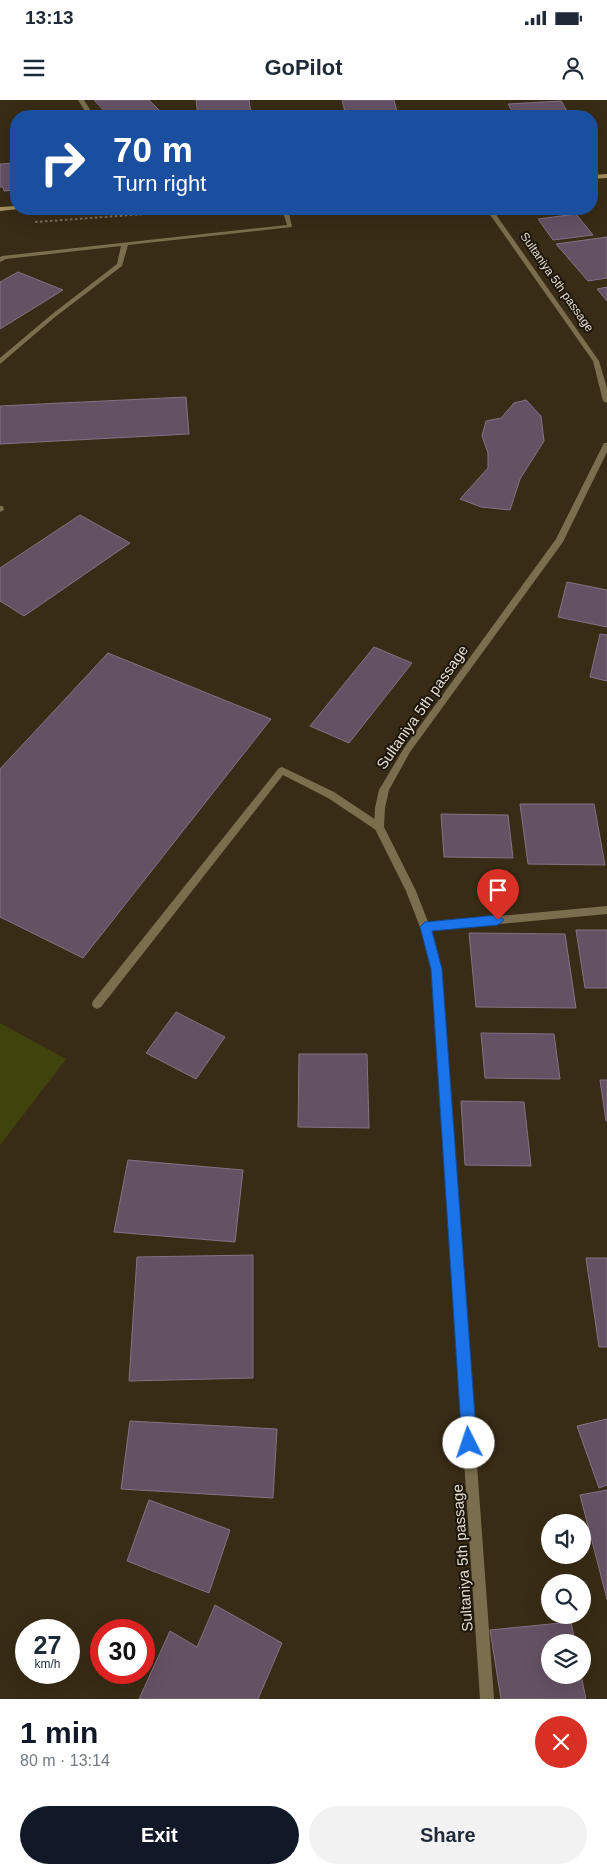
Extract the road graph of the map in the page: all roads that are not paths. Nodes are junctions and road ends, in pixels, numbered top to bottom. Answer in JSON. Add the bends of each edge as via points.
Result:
{"nodes":[{"id":1,"x":287,"y":215,"type":"edge"},
{"id":2,"x":493,"y":215,"type":"edge"},
{"id":3,"x":125,"y":244,"type":"junction"},
{"id":4,"x":0,"y":260,"type":"edge"},
{"id":5,"x":0,"y":362,"type":"edge"},
{"id":6,"x":607,"y":402,"type":"edge"},
{"id":7,"x":607,"y":445,"type":"edge"},
{"id":8,"x":379,"y":827,"type":"junction"},
{"id":9,"x":607,"y":910,"type":"edge"},
{"id":10,"x":425,"y":927,"type":"junction"},
{"id":11,"x":97,"y":1004,"type":"dead end"},
{"id":12,"x":487,"y":1699,"type":"edge"}],
"edges":[{"from":1,"to":3,"type":"street","via":[[290,226]]},
{"from":2,"to":6,"type":"street","name":"Sultaniya 5th passage","via":[[596,361]]},
{"from":3,"to":4,"type":"street"},
{"from":3,"to":5,"type":"street","via":[[120,265]]},
{"from":7,"to":8,"type":"street","name":"Sultaniya 5th passage","via":[[560,540],[399,764],[384,790]]},
{"from":8,"to":10,"type":"street","name":"Sultaniya 5th passage"},
{"from":8,"to":11,"type":"street","via":[[330,795],[282,770]]},
{"from":9,"to":10,"type":"street"},
{"from":10,"to":12,"type":"street","name":"Sultaniya 5th passage","via":[[436,969]]}]}
